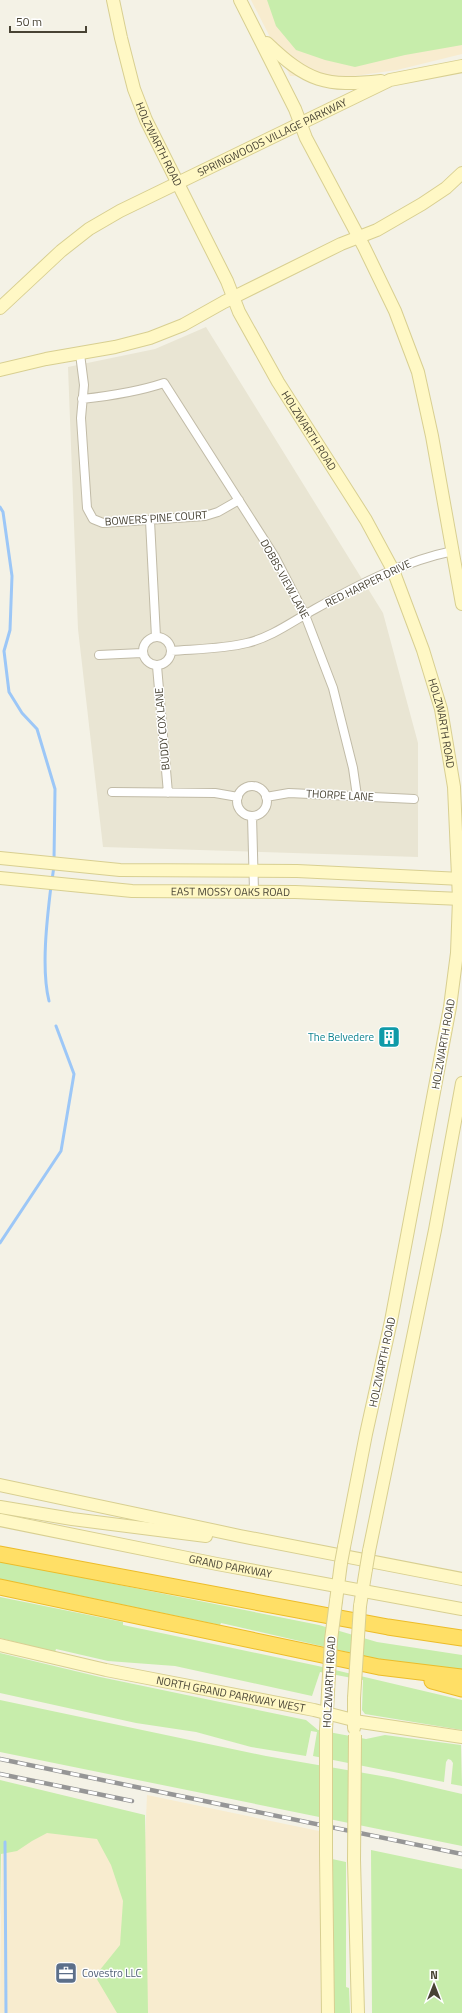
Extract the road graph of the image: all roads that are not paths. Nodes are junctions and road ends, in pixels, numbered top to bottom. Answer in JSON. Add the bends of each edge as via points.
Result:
{"nodes":[{"id":1,"x":114,"y":0,"type":"edge"},
{"id":2,"x":240,"y":0,"type":"edge"},
{"id":3,"x":260,"y":36,"type":"junction"},
{"id":4,"x":462,"y":66,"type":"edge"},
{"id":5,"x":390,"y":80,"type":"junction"},
{"id":6,"x":301,"y":123,"type":"junction"},
{"id":7,"x":462,"y":172,"type":"edge"},
{"id":8,"x":177,"y":183,"type":"junction"},
{"id":9,"x":358,"y":237,"type":"junction"},
{"id":10,"x":233,"y":297,"type":"junction"},
{"id":11,"x":0,"y":308,"type":"edge"},
{"id":12,"x":80,"y":354,"type":"junction"},
{"id":13,"x":6,"y":368,"type":"edge"},
{"id":14,"x":82,"y":398,"type":"junction"},
{"id":15,"x":239,"y":500,"type":"junction"},
{"id":16,"x":150,"y":520,"type":"junction"},
{"id":17,"x":453,"y":551,"type":"junction"},
{"id":18,"x":393,"y":570,"type":"junction"},
{"id":19,"x":462,"y":604,"type":"edge"},
{"id":20,"x":305,"y":615,"type":"junction"},
{"id":21,"x":156,"y":637,"type":"junction"},
{"id":22,"x":171,"y":651,"type":"junction"},
{"id":23,"x":142,"y":653,"type":"junction"},
{"id":24,"x":99,"y":655,"type":"dead end"},
{"id":25,"x":157,"y":666,"type":"junction"},
{"id":26,"x":112,"y":792,"type":"dead end"},
{"id":27,"x":168,"y":793,"type":"junction"},
{"id":28,"x":357,"y":796,"type":"junction"},
{"id":29,"x":238,"y":797,"type":"junction"},
{"id":30,"x":266,"y":797,"type":"junction"},
{"id":31,"x":414,"y":799,"type":"dead end"},
{"id":32,"x":252,"y":816,"type":"junction"},
{"id":33,"x":0,"y":858,"type":"edge"},
{"id":34,"x":254,"y":871,"type":"junction"},
{"id":35,"x":0,"y":878,"type":"edge"},
{"id":36,"x":460,"y":879,"type":"edge"},
{"id":37,"x":254,"y":891,"type":"junction"},
{"id":38,"x":460,"y":899,"type":"edge"},
{"id":39,"x":462,"y":1083,"type":"edge"},
{"id":40,"x":0,"y":1485,"type":"edge"},
{"id":41,"x":0,"y":1507,"type":"edge"},
{"id":42,"x":0,"y":1520,"type":"edge"},
{"id":43,"x":300,"y":1548,"type":"junction"},
{"id":44,"x":0,"y":1554,"type":"edge"},
{"id":45,"x":462,"y":1579,"type":"edge"},
{"id":46,"x":0,"y":1587,"type":"edge"},
{"id":47,"x":338,"y":1587,"type":"junction"},
{"id":48,"x":363,"y":1591,"type":"junction"},
{"id":49,"x":462,"y":1609,"type":"edge"},
{"id":50,"x":462,"y":1638,"type":"edge"},
{"id":51,"x":0,"y":1645,"type":"edge"},
{"id":52,"x":379,"y":1667,"type":"junction"},
{"id":53,"x":462,"y":1677,"type":"edge"},
{"id":54,"x":462,"y":1689,"type":"edge"},
{"id":55,"x":327,"y":1713,"type":"junction"},
{"id":56,"x":354,"y":1720,"type":"junction"},
{"id":57,"x":462,"y":1737,"type":"edge"},
{"id":58,"x":328,"y":2013,"type":"edge"},
{"id":59,"x":358,"y":2013,"type":"edge"}],
"edges":[{"from":1,"to":8,"type":"main road","name":"HOLZWARTH ROAD","via":[[134,89]]},
{"from":2,"to":3,"type":"main road"},
{"from":3,"to":5,"type":"main road","via":[[294,67],[320,80],[348,84]]},
{"from":3,"to":6,"type":"main road"},
{"from":4,"to":5,"type":"main road","name":"SPRINGWOODS VILLAGE PARKWAY"},
{"from":5,"to":6,"type":"main road","name":"SPRINGWOODS VILLAGE PARKWAY"},
{"from":6,"to":8,"type":"main road","name":"SPRINGWOODS VILLAGE PARKWAY"},
{"from":6,"to":9,"type":"main road","via":[[306,138]]},
{"from":7,"to":9,"type":"main road","via":[[446,188],[422,204],[376,230]]},
{"from":8,"to":10,"type":"main road","name":"HOLZWARTH ROAD"},
{"from":8,"to":11,"type":"main road","name":"SPRINGWOODS VILLAGE PARKWAY","via":[[89,229],[61,251]]},
{"from":9,"to":10,"type":"main road"},
{"from":9,"to":17,"type":"main road","via":[[395,311],[418,372]]},
{"from":10,"to":12,"type":"main road","via":[[182,325],[150,338]]},
{"from":10,"to":18,"type":"main road","name":"HOLZWARTH ROAD","via":[[259,350],[366,520]]},
{"from":12,"to":13,"type":"main road"},
{"from":12,"to":14,"type":"street","name":"BOWERS PINE COURT","via":[[84,385]]},
{"from":14,"to":15,"type":"street","name":"DOBBS VIEW LANE","via":[[108,396],[164,383]]},
{"from":14,"to":16,"type":"street","name":"BOWERS PINE COURT","via":[[87,508],[93,518],[103,523]]},
{"from":15,"to":16,"type":"street","name":"BOWERS PINE COURT","via":[[218,512],[204,516]]},
{"from":15,"to":20,"type":"street","name":"DOBBS VIEW LANE","via":[[275,557]]},
{"from":16,"to":21,"type":"street"},
{"from":17,"to":18,"type":"street","name":"RED HARPER DRIVE"},
{"from":17,"to":19,"type":"main road"},
{"from":18,"to":20,"type":"street","name":"RED HARPER DRIVE"},
{"from":18,"to":36,"type":"main road","name":"HOLZWARTH ROAD","via":[[423,650],[441,709],[454,787]]},
{"from":20,"to":22,"type":"street","name":"RED HARPER DRIVE","via":[[271,634],[248,643]]},
{"from":20,"to":28,"type":"street","name":"DOBBS VIEW LANE","via":[[335,695],[354,768]]},
{"from":21,"to":22,"type":"street","via":[[165,639]]},
{"from":21,"to":23,"type":"street","via":[[147,641]]},
{"from":22,"to":25,"type":"street","via":[[169,660]]},
{"from":23,"to":24,"type":"street"},
{"from":23,"to":25,"type":"street","via":[[148,662]]},
{"from":25,"to":27,"type":"street","name":"BUDDY COX LANE"},
{"from":26,"to":27,"type":"street"},
{"from":27,"to":29,"type":"street","via":[[215,793]]},
{"from":28,"to":30,"type":"street","name":"THORPE LANE","via":[[289,792]]},
{"from":28,"to":31,"type":"street","name":"THORPE LANE"},
{"from":29,"to":30,"type":"street","via":[[243,790],[252,786],[261,790]]},
{"from":29,"to":32,"type":"street","via":[[240,810]]},
{"from":30,"to":32,"type":"street","via":[[264,810]]},
{"from":32,"to":34,"type":"street"},
{"from":33,"to":34,"type":"main road","name":"EAST MOSSY OAKS ROAD","via":[[92,868]]},
{"from":34,"to":36,"type":"main road","name":"EAST MOSSY OAKS ROAD"},
{"from":34,"to":37,"type":"street"},
{"from":35,"to":37,"type":"main road","name":"EAST MOSSY OAKS ROAD","via":[[81,887],[168,892]]},
{"from":36,"to":38,"type":"main road","name":"HOLZWARTH ROAD"},
{"from":37,"to":38,"type":"main road","name":"EAST MOSSY OAKS ROAD"},
{"from":38,"to":47,"type":"main road","name":"HOLZWARTH ROAD","bridge":true,"via":[[457,953],[449,1012]]},
{"from":39,"to":48,"type":"main road","bridge":true},
{"from":40,"to":43,"type":"main road"},
{"from":41,"to":43,"type":"main road","via":[[72,1519]]},
{"from":42,"to":47,"type":"main road","name":"GRAND PARKWAY"},
{"from":43,"to":45,"type":"main road"},
{"from":44,"to":50,"type":"highway","via":[[388,1627]]},
{"from":46,"to":52,"type":"highway"},
{"from":47,"to":48,"type":"main road","name":"GRAND PARKWAY"},
{"from":47,"to":55,"type":"main road","name":"HOLZWARTH ROAD","bridge":true,"via":[[331,1640]]},
{"from":48,"to":49,"type":"main road","name":"GRAND PARKWAY"},
{"from":48,"to":56,"type":"main road","bridge":true},
{"from":51,"to":55,"type":"main road","name":"NORTH GRAND PARKWAY WEST","via":[[106,1670]]},
{"from":52,"to":53,"type":"highway"},
{"from":52,"to":54,"type":"highway"},
{"from":55,"to":56,"type":"main road","name":"NORTH GRAND PARKWAY WEST"},
{"from":55,"to":58,"type":"main road","name":"HOLZWARTH ROAD","bridge":true},
{"from":56,"to":57,"type":"main road","name":"NORTH GRAND PARKWAY WEST"},
{"from":56,"to":59,"type":"main road","bridge":true}]}
